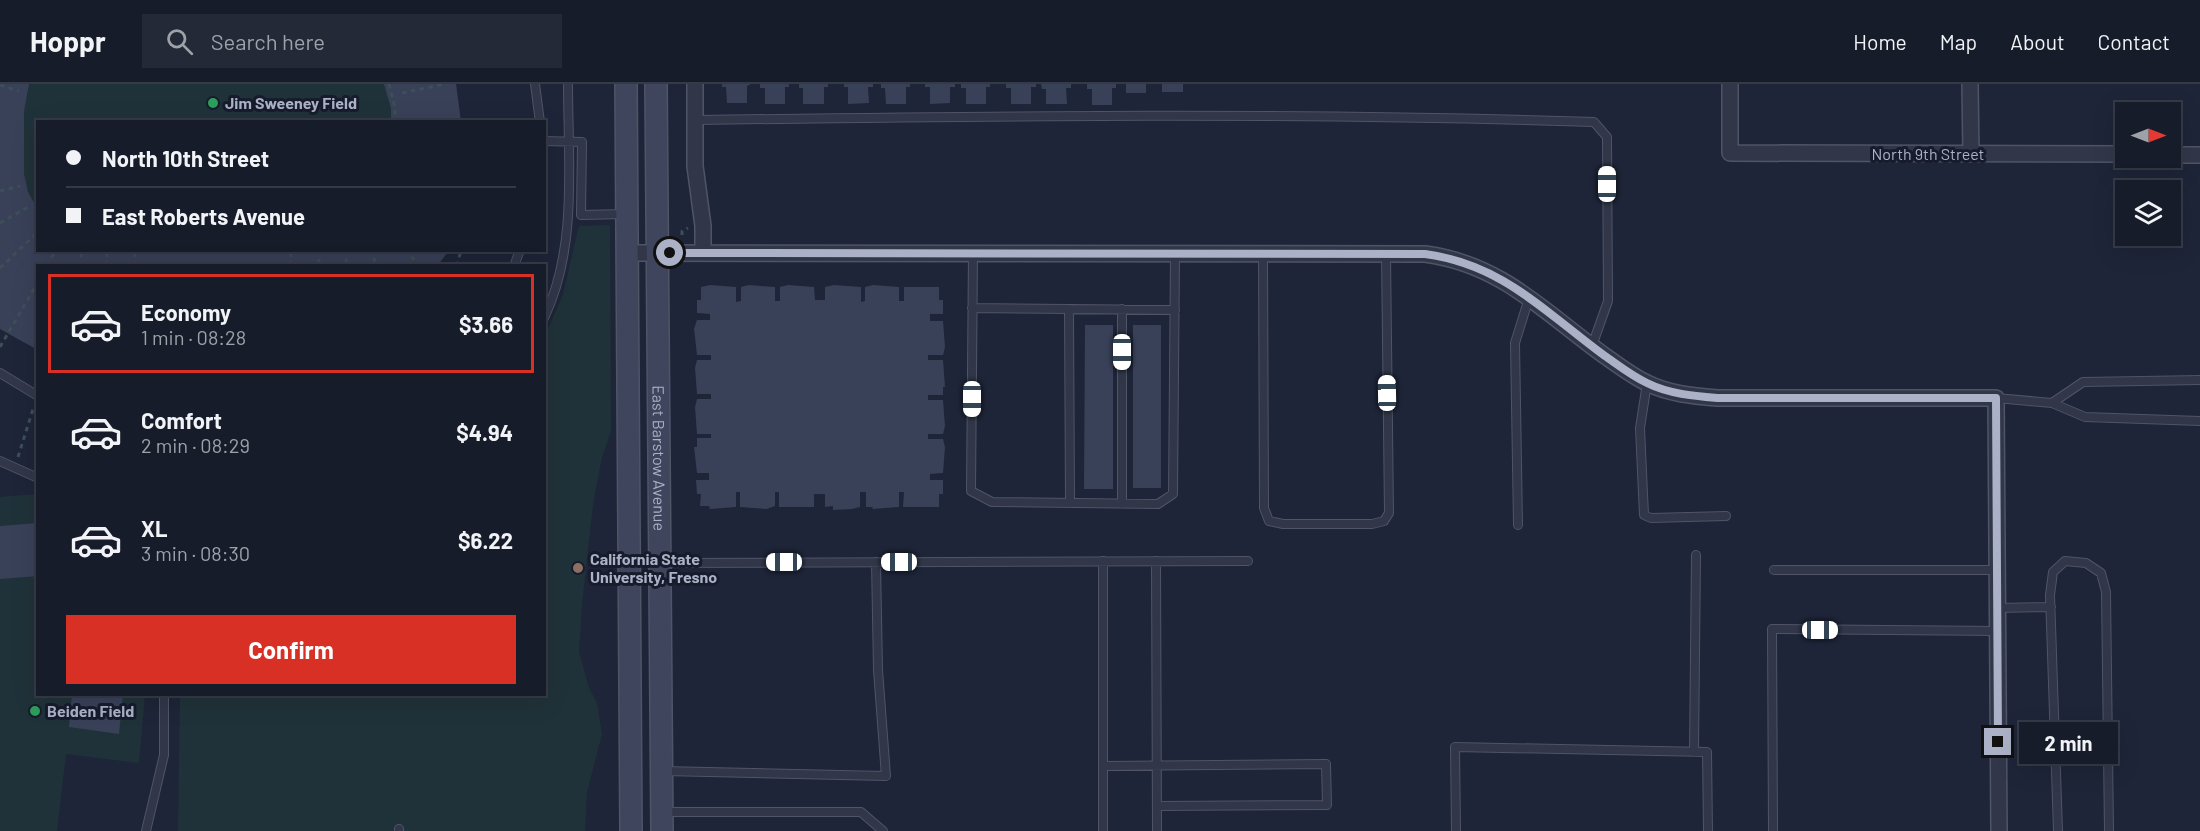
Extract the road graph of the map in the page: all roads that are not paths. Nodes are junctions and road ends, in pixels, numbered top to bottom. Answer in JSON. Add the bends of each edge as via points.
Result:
{"nodes":[{"id":1,"x":535,"y":84,"type":"edge"},
{"id":2,"x":568,"y":84,"type":"edge"},
{"id":3,"x":626,"y":84,"type":"edge"},
{"id":4,"x":656,"y":84,"type":"edge"},
{"id":5,"x":694,"y":84,"type":"edge"},
{"id":6,"x":1731,"y":84,"type":"edge"},
{"id":7,"x":1970,"y":84,"type":"edge"},
{"id":8,"x":540,"y":120,"type":"edge"},
{"id":9,"x":695,"y":120,"type":"junction"},
{"id":10,"x":546,"y":141,"type":"edge"},
{"id":11,"x":568,"y":141,"type":"junction"},
{"id":12,"x":1971,"y":154,"type":"junction"},
{"id":13,"x":2115,"y":154,"type":"edge"},
{"id":14,"x":2181,"y":155,"type":"edge"},
{"id":15,"x":2200,"y":155,"type":"edge"},
{"id":16,"x":627,"y":214,"type":"junction"},
{"id":17,"x":628,"y":253,"type":"junction"},
{"id":18,"x":657,"y":253,"type":"junction"},
{"id":19,"x":703,"y":253,"type":"junction"},
{"id":20,"x":973,"y":253,"type":"junction"},
{"id":21,"x":1175,"y":254,"type":"junction"},
{"id":22,"x":1263,"y":254,"type":"junction"},
{"id":23,"x":1386,"y":254,"type":"junction"},
{"id":24,"x":1529,"y":298,"type":"junction"},
{"id":25,"x":972,"y":308,"type":"junction"},
{"id":26,"x":1070,"y":309,"type":"junction"},
{"id":27,"x":1122,"y":309,"type":"junction"},
{"id":28,"x":1174,"y":310,"type":"junction"},
{"id":29,"x":546,"y":312,"type":"edge"},
{"id":30,"x":1592,"y":346,"type":"junction"},
{"id":31,"x":0,"y":373,"type":"edge"},
{"id":32,"x":2200,"y":380,"type":"edge"},
{"id":33,"x":1647,"y":383,"type":"junction"},
{"id":34,"x":36,"y":395,"type":"edge"},
{"id":35,"x":1996,"y":398,"type":"junction"},
{"id":36,"x":2052,"y":403,"type":"junction"},
{"id":37,"x":2200,"y":421,"type":"edge"},
{"id":38,"x":0,"y":461,"type":"edge"},
{"id":39,"x":36,"y":477,"type":"edge"},
{"id":40,"x":1070,"y":503,"type":"junction"},
{"id":41,"x":1122,"y":504,"type":"junction"},
{"id":42,"x":1726,"y":516,"type":"dead end"},
{"id":43,"x":1518,"y":525,"type":"dead end"},
{"id":44,"x":1696,"y":555,"type":"dead end"},
{"id":45,"x":1102,"y":561,"type":"junction"},
{"id":46,"x":1156,"y":561,"type":"junction"},
{"id":47,"x":1248,"y":561,"type":"dead end"},
{"id":48,"x":876,"y":562,"type":"junction"},
{"id":49,"x":660,"y":563,"type":"junction"},
{"id":50,"x":1774,"y":570,"type":"dead end"},
{"id":51,"x":1997,"y":570,"type":"junction"},
{"id":52,"x":2051,"y":607,"type":"junction"},
{"id":53,"x":1997,"y":608,"type":"junction"},
{"id":54,"x":1998,"y":631,"type":"junction"},
{"id":55,"x":164,"y":696,"type":"edge"},
{"id":56,"x":1694,"y":752,"type":"junction"},
{"id":57,"x":1156,"y":765,"type":"junction"},
{"id":58,"x":1103,"y":766,"type":"junction"},
{"id":59,"x":662,"y":771,"type":"junction"},
{"id":60,"x":1157,"y":806,"type":"junction"},
{"id":61,"x":662,"y":821,"type":"edge"},
{"id":62,"x":146,"y":831,"type":"edge"},
{"id":63,"x":631,"y":831,"type":"edge"},
{"id":64,"x":883,"y":831,"type":"edge"},
{"id":65,"x":1103,"y":831,"type":"edge"},
{"id":66,"x":1157,"y":831,"type":"edge"},
{"id":67,"x":1456,"y":831,"type":"edge"},
{"id":68,"x":1707,"y":831,"type":"edge"},
{"id":69,"x":1773,"y":831,"type":"edge"},
{"id":70,"x":1999,"y":831,"type":"edge"},
{"id":71,"x":2058,"y":831,"type":"edge"},
{"id":72,"x":2109,"y":831,"type":"edge"}],
"edges":[{"from":1,"to":8,"type":"lane"},
{"from":2,"to":11,"type":"lane"},
{"from":3,"to":16,"type":"main road","name":"East Barstow Avenue"},
{"from":4,"to":18,"type":"main road","name":"East Barstow Avenue"},
{"from":5,"to":9,"type":"street"},
{"from":6,"to":12,"type":"street","name":"North 9th Street","via":[[1731,153]]},
{"from":7,"to":12,"type":"street"},
{"from":9,"to":19,"type":"street"},
{"from":9,"to":30,"type":"lane","via":[[1181,115],[1594,122],[1607,137],[1608,301]]},
{"from":10,"to":11,"type":"lane"},
{"from":11,"to":16,"type":"lane","via":[[582,142],[581,214]]},
{"from":11,"to":29,"type":"lane","via":[[566,232],[560,270]]},
{"from":12,"to":13,"type":"street","name":"North 9th Street"},
{"from":14,"to":15,"type":"street"},
{"from":16,"to":17,"type":"main road","name":"East Barstow Avenue"},
{"from":17,"to":18,"type":"street"},
{"from":17,"to":63,"type":"main road","name":"East Barstow Avenue"},
{"from":18,"to":19,"type":"street"},
{"from":18,"to":49,"type":"main road","name":"East Barstow Avenue"},
{"from":19,"to":20,"type":"street"},
{"from":20,"to":21,"type":"street"},
{"from":20,"to":25,"type":"lane"},
{"from":21,"to":22,"type":"street"},
{"from":21,"to":28,"type":"lane"},
{"from":22,"to":23,"type":"street"},
{"from":22,"to":23,"type":"lane","via":[[1264,508],[1269,521],[1372,524],[1384,521],[1389,513]]},
{"from":23,"to":24,"type":"street","via":[[1455,258],[1506,281]]},
{"from":24,"to":30,"type":"street"},
{"from":24,"to":43,"type":"lane","via":[[1515,343]]},
{"from":25,"to":26,"type":"lane"},
{"from":25,"to":40,"type":"lane","via":[[971,491],[992,502]]},
{"from":26,"to":27,"type":"lane"},
{"from":26,"to":40,"type":"lane"},
{"from":27,"to":28,"type":"lane"},
{"from":27,"to":41,"type":"lane"},
{"from":28,"to":41,"type":"lane","via":[[1173,494],[1158,504]]},
{"from":30,"to":33,"type":"street"},
{"from":31,"to":34,"type":"lane"},
{"from":32,"to":36,"type":"lane","via":[[2083,382]]},
{"from":33,"to":35,"type":"street","via":[[1677,393],[1718,398]]},
{"from":33,"to":42,"type":"lane","via":[[1640,429],[1644,515]]},
{"from":35,"to":36,"type":"lane"},
{"from":35,"to":51,"type":"street"},
{"from":36,"to":37,"type":"lane","via":[[2085,417]]},
{"from":38,"to":39,"type":"lane"},
{"from":40,"to":41,"type":"lane"},
{"from":44,"to":56,"type":"lane"},
{"from":45,"to":46,"type":"lane"},
{"from":45,"to":48,"type":"lane"},
{"from":45,"to":58,"type":"lane"},
{"from":46,"to":47,"type":"lane"},
{"from":46,"to":57,"type":"lane"},
{"from":48,"to":49,"type":"lane"},
{"from":48,"to":59,"type":"lane","via":[[878,670],[886,776]]},
{"from":49,"to":59,"type":"main road","name":"East Barstow Avenue"},
{"from":50,"to":51,"type":"lane"},
{"from":51,"to":53,"type":"street"},
{"from":52,"to":53,"type":"lane"},
{"from":52,"to":71,"type":"lane"},
{"from":52,"to":72,"type":"lane","via":[[2053,572],[2065,561],[2086,563],[2101,573],[2106,592]]},
{"from":53,"to":54,"type":"street"},
{"from":54,"to":69,"type":"lane","via":[[1772,629]]},
{"from":54,"to":70,"type":"street"},
{"from":55,"to":62,"type":"lane","via":[[164,755]]},
{"from":56,"to":67,"type":"lane","via":[[1455,747]]},
{"from":56,"to":68,"type":"lane","via":[[1707,752]]},
{"from":57,"to":58,"type":"lane"},
{"from":57,"to":60,"type":"lane"},
{"from":57,"to":60,"type":"lane","via":[[1326,764],[1327,805]]},
{"from":58,"to":65,"type":"lane"},
{"from":59,"to":61,"type":"main road","name":"East Barstow Avenue"},
{"from":60,"to":66,"type":"lane"},
{"from":61,"to":64,"type":"lane","via":[[861,812]]}]}
